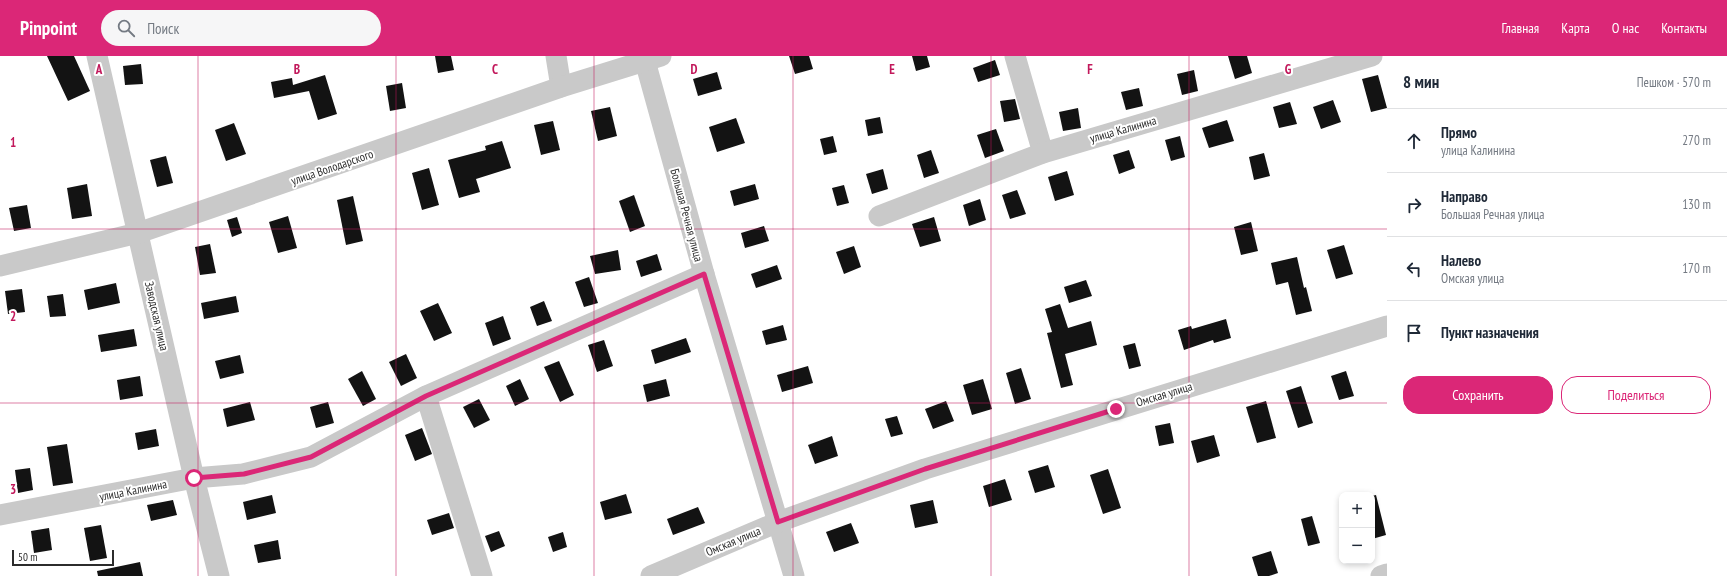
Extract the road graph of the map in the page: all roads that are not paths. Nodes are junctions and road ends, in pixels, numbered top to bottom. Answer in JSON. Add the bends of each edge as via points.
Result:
{"nodes":[{"id":1,"x":97,"y":56,"type":"edge"},
{"id":2,"x":556,"y":56,"type":"edge"},
{"id":3,"x":1015,"y":56,"type":"edge"},
{"id":4,"x":1372,"y":56,"type":"edge"},
{"id":5,"x":653,"y":59,"type":"edge"},
{"id":6,"x":561,"y":87,"type":"junction"},
{"id":7,"x":1043,"y":153,"type":"junction"},
{"id":8,"x":879,"y":216,"type":"dead end"},
{"id":9,"x":138,"y":233,"type":"junction"},
{"id":10,"x":0,"y":266,"type":"edge"},
{"id":11,"x":704,"y":274,"type":"junction"},
{"id":12,"x":1387,"y":326,"type":"edge"},
{"id":13,"x":426,"y":396,"type":"junction"},
{"id":14,"x":194,"y":478,"type":"junction"},
{"id":15,"x":0,"y":515,"type":"edge"},
{"id":16,"x":778,"y":522,"type":"junction"},
{"id":17,"x":1387,"y":574,"type":"edge"},
{"id":18,"x":219,"y":576,"type":"edge"},
{"id":19,"x":482,"y":576,"type":"edge"},
{"id":20,"x":651,"y":576,"type":"edge"},
{"id":21,"x":794,"y":576,"type":"edge"},
{"id":22,"x":1381,"y":576,"type":"edge"}],
"edges":[{"from":1,"to":9,"type":"street","name":"Заводская улица"},
{"from":2,"to":6,"type":"street"},
{"from":3,"to":7,"type":"street"},
{"from":4,"to":7,"type":"street","name":"улица Калинина"},
{"from":5,"to":6,"type":"street","name":"улица Володарского"},
{"from":5,"to":11,"type":"street","name":"Большая Речная улица"},
{"from":6,"to":9,"type":"street","name":"улица Володарского"},
{"from":7,"to":8,"type":"street","name":"улица Калинина"},
{"from":9,"to":10,"type":"street","name":"улица Володарского"},
{"from":9,"to":14,"type":"street","name":"Заводская улица"},
{"from":11,"to":13,"type":"street","name":"улица Калинина"},
{"from":11,"to":16,"type":"street","name":"Большая Речная улица"},
{"from":12,"to":16,"type":"street","name":"Омская улица","via":[[925,469]]},
{"from":13,"to":14,"type":"street","name":"улица Калинина","via":[[311,457],[244,474]]},
{"from":13,"to":19,"type":"street"},
{"from":14,"to":15,"type":"street","name":"улица Калинина"},
{"from":14,"to":18,"type":"street","name":"Заводская улица"},
{"from":16,"to":20,"type":"street","name":"Омская улица"},
{"from":16,"to":21,"type":"street","name":"Большая Речная улица"},
{"from":17,"to":22,"type":"street"}]}
